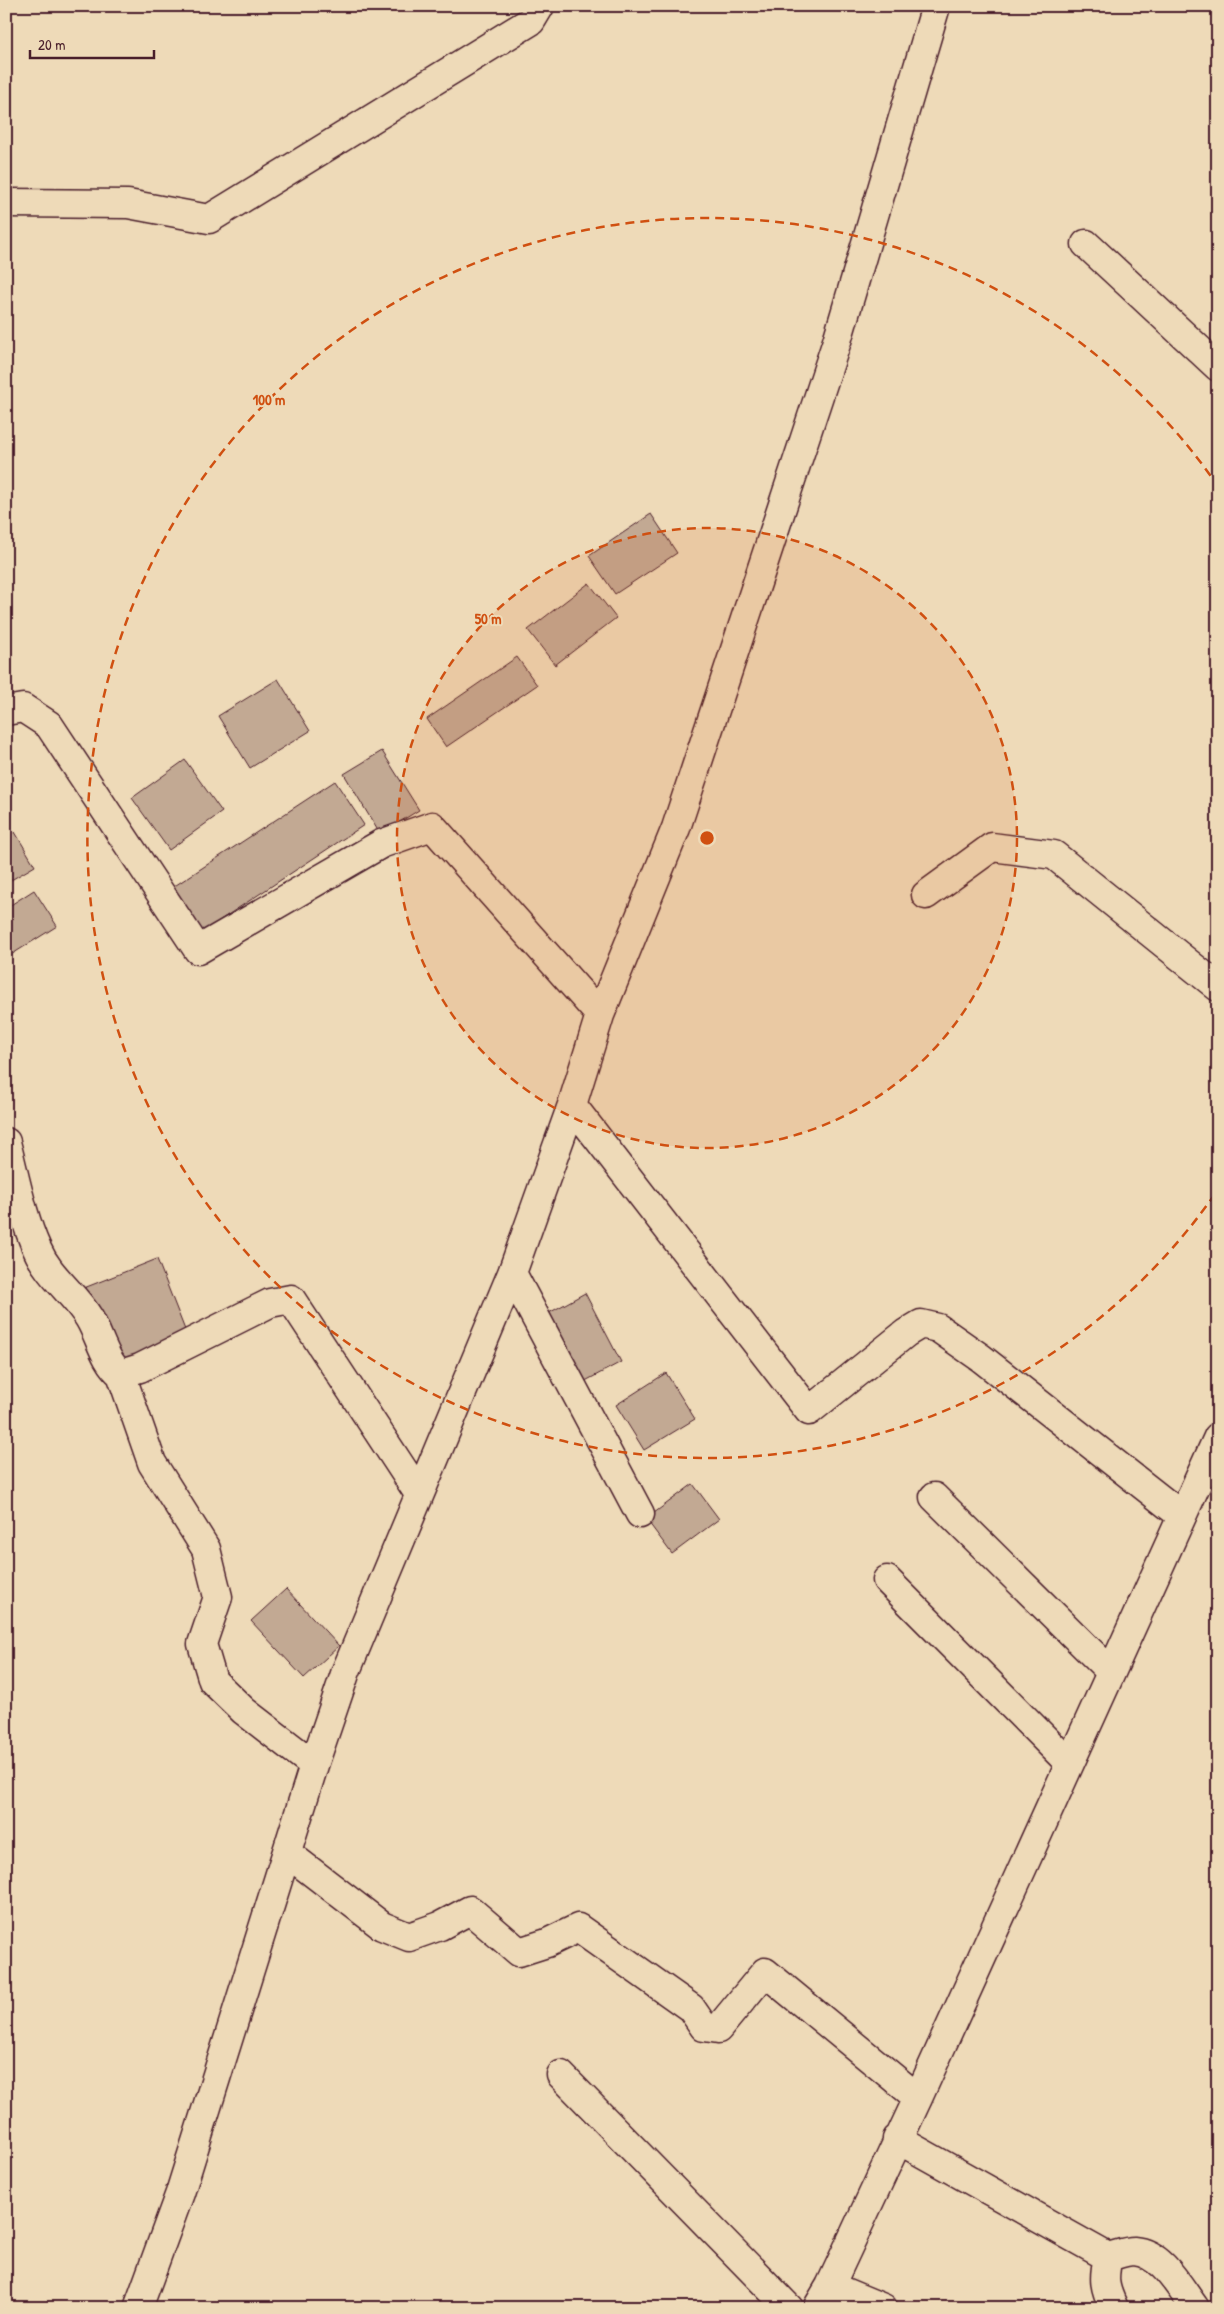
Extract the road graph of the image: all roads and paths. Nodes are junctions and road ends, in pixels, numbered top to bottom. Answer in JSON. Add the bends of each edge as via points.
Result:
{"nodes":[{"id":1,"x":540,"y":6,"type":"edge"},
{"id":2,"x":936,"y":6,"type":"edge"},
{"id":3,"x":6,"y":203,"type":"edge"},
{"id":4,"x":1086,"y":244,"type":"dead end"},
{"id":5,"x":1218,"y":367,"type":"edge"},
{"id":6,"x":6,"y":711,"type":"edge"},
{"id":7,"x":926,"y":896,"type":"dead end"},
{"id":8,"x":1218,"y":987,"type":"edge"},
{"id":9,"x":600,"y":1015,"type":"junction"},
{"id":10,"x":572,"y":1104,"type":"junction"},
{"id":11,"x":6,"y":1142,"type":"edge"},
{"id":12,"x":512,"y":1273,"type":"junction"},
{"id":13,"x":120,"y":1374,"type":"junction"},
{"id":14,"x":1218,"y":1436,"type":"edge"},
{"id":15,"x":1209,"y":1481,"type":"edge"},
{"id":16,"x":419,"y":1494,"type":"junction"},
{"id":17,"x":934,"y":1496,"type":"dead end"},
{"id":18,"x":640,"y":1514,"type":"dead end"},
{"id":19,"x":1182,"y":1516,"type":"junction"},
{"id":20,"x":887,"y":1580,"type":"dead end"},
{"id":21,"x":1111,"y":1672,"type":"junction"},
{"id":22,"x":1068,"y":1763,"type":"junction"},
{"id":23,"x":314,"y":1765,"type":"junction"},
{"id":24,"x":287,"y":1853,"type":"junction"},
{"id":25,"x":561,"y":2075,"type":"dead end"},
{"id":26,"x":918,"y":2098,"type":"junction"},
{"id":27,"x":897,"y":2140,"type":"junction"},
{"id":28,"x":1108,"y":2257,"type":"junction"},
{"id":29,"x":824,"y":2297,"type":"edge"},
{"id":30,"x":138,"y":2308,"type":"edge"},
{"id":31,"x":789,"y":2308,"type":"edge"},
{"id":32,"x":883,"y":2308,"type":"edge"},
{"id":33,"x":1114,"y":2308,"type":"edge"},
{"id":34,"x":1195,"y":2308,"type":"edge"}],
"edges":[{"from":1,"to":3,"type":"street","via":[[531,21],[209,220],[128,204]]},
{"from":2,"to":9,"type":"street","via":[[837,341],[676,828]]},
{"from":4,"to":5,"type":"street"},
{"from":6,"to":9,"type":"street","via":[[23,708],[49,725],[198,950],[381,844],[432,826]]},
{"from":7,"to":8,"type":"street","via":[[992,848],[1054,855]]},
{"from":9,"to":10,"type":"street"},
{"from":10,"to":12,"type":"street"},
{"from":10,"to":19,"type":"street","via":[[808,1411],[921,1324],[938,1328]]},
{"from":11,"to":13,"type":"street","via":[[37,1249],[62,1288],[78,1301],[112,1367]]},
{"from":12,"to":16,"type":"street"},
{"from":12,"to":18,"type":"street"},
{"from":13,"to":16,"type":"street","via":[[140,1368],[270,1303],[291,1299]]},
{"from":13,"to":23,"type":"street","via":[[152,1463],[206,1549],[218,1597],[202,1644],[213,1681],[244,1711]]},
{"from":14,"to":15,"type":"street"},
{"from":15,"to":19,"type":"street"},
{"from":16,"to":23,"type":"street","via":[[346,1671]]},
{"from":17,"to":21,"type":"street"},
{"from":19,"to":21,"type":"street"},
{"from":20,"to":22,"type":"street"},
{"from":21,"to":22,"type":"street"},
{"from":22,"to":26,"type":"street"},
{"from":23,"to":24,"type":"street"},
{"from":24,"to":26,"type":"street","via":[[382,1926],[409,1937],[470,1910],[519,1952],[578,1928],[691,2008],[704,2026],[718,2029],[764,1972]]},
{"from":24,"to":30,"type":"street","via":[[180,2193]]},
{"from":25,"to":31,"type":"street"},
{"from":26,"to":27,"type":"street"},
{"from":27,"to":28,"type":"street"},
{"from":27,"to":29,"type":"street"},
{"from":28,"to":33,"type":"street","via":[[1104,2277]]},
{"from":28,"to":34,"type":"street","via":[[1134,2251],[1152,2257]]},
{"from":29,"to":32,"type":"street"}]}
